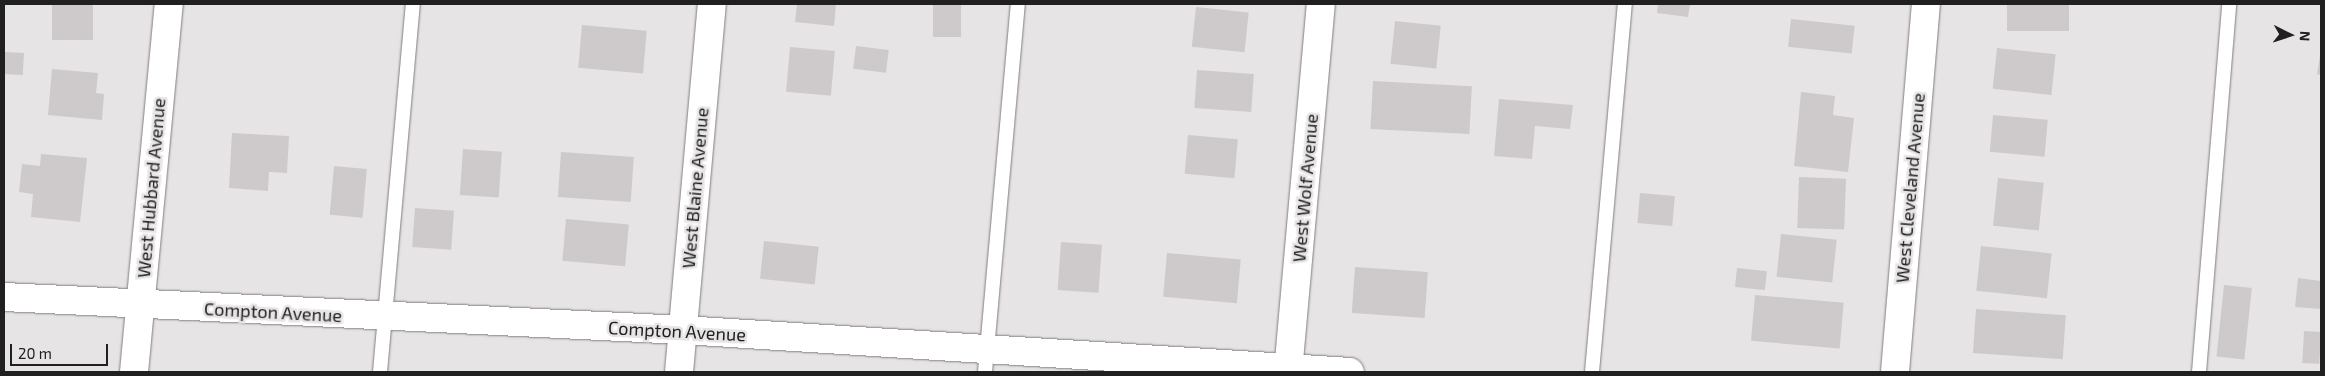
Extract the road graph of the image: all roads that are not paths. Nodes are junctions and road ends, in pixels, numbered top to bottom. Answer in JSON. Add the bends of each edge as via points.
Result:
{"nodes":[{"id":1,"x":169,"y":4,"type":"edge"},
{"id":2,"x":413,"y":4,"type":"edge"},
{"id":3,"x":712,"y":4,"type":"edge"},
{"id":4,"x":1018,"y":4,"type":"edge"},
{"id":5,"x":1321,"y":4,"type":"edge"},
{"id":6,"x":1625,"y":4,"type":"edge"},
{"id":7,"x":1926,"y":4,"type":"edge"},
{"id":8,"x":2229,"y":4,"type":"edge"},
{"id":9,"x":4,"y":296,"type":"edge"},
{"id":10,"x":140,"y":306,"type":"junction"},
{"id":11,"x":385,"y":317,"type":"junction"},
{"id":12,"x":683,"y":330,"type":"junction"},
{"id":13,"x":986,"y":361,"type":"edge"},
{"id":14,"x":1288,"y":371,"type":"edge"},
{"id":15,"x":134,"y":372,"type":"edge"},
{"id":16,"x":380,"y":372,"type":"edge"},
{"id":17,"x":679,"y":372,"type":"edge"},
{"id":18,"x":1350,"y":372,"type":"edge"},
{"id":19,"x":1592,"y":372,"type":"edge"},
{"id":20,"x":1894,"y":372,"type":"edge"},
{"id":21,"x":2199,"y":372,"type":"edge"}],
"edges":[{"from":1,"to":10,"type":"street","name":"West Hubbard Avenue"},
{"from":2,"to":11,"type":"lane"},
{"from":3,"to":12,"type":"street","name":"West Blaine Avenue"},
{"from":4,"to":13,"type":"lane"},
{"from":5,"to":14,"type":"street","name":"West Wolf Avenue"},
{"from":6,"to":19,"type":"lane"},
{"from":7,"to":20,"type":"street","name":"West Cleveland Avenue"},
{"from":8,"to":21,"type":"lane"},
{"from":9,"to":10,"type":"street","name":"Compton Avenue"},
{"from":10,"to":11,"type":"street","name":"Compton Avenue"},
{"from":10,"to":15,"type":"street","name":"West Hubbard Avenue"},
{"from":11,"to":12,"type":"street","name":"Compton Avenue"},
{"from":11,"to":16,"type":"lane"},
{"from":12,"to":13,"type":"street","name":"Compton Avenue"},
{"from":12,"to":17,"type":"street","name":"West Blaine Avenue"},
{"from":13,"to":14,"type":"street","name":"Compton Avenue"},
{"from":14,"to":18,"type":"street","name":"Compton Avenue"}]}
